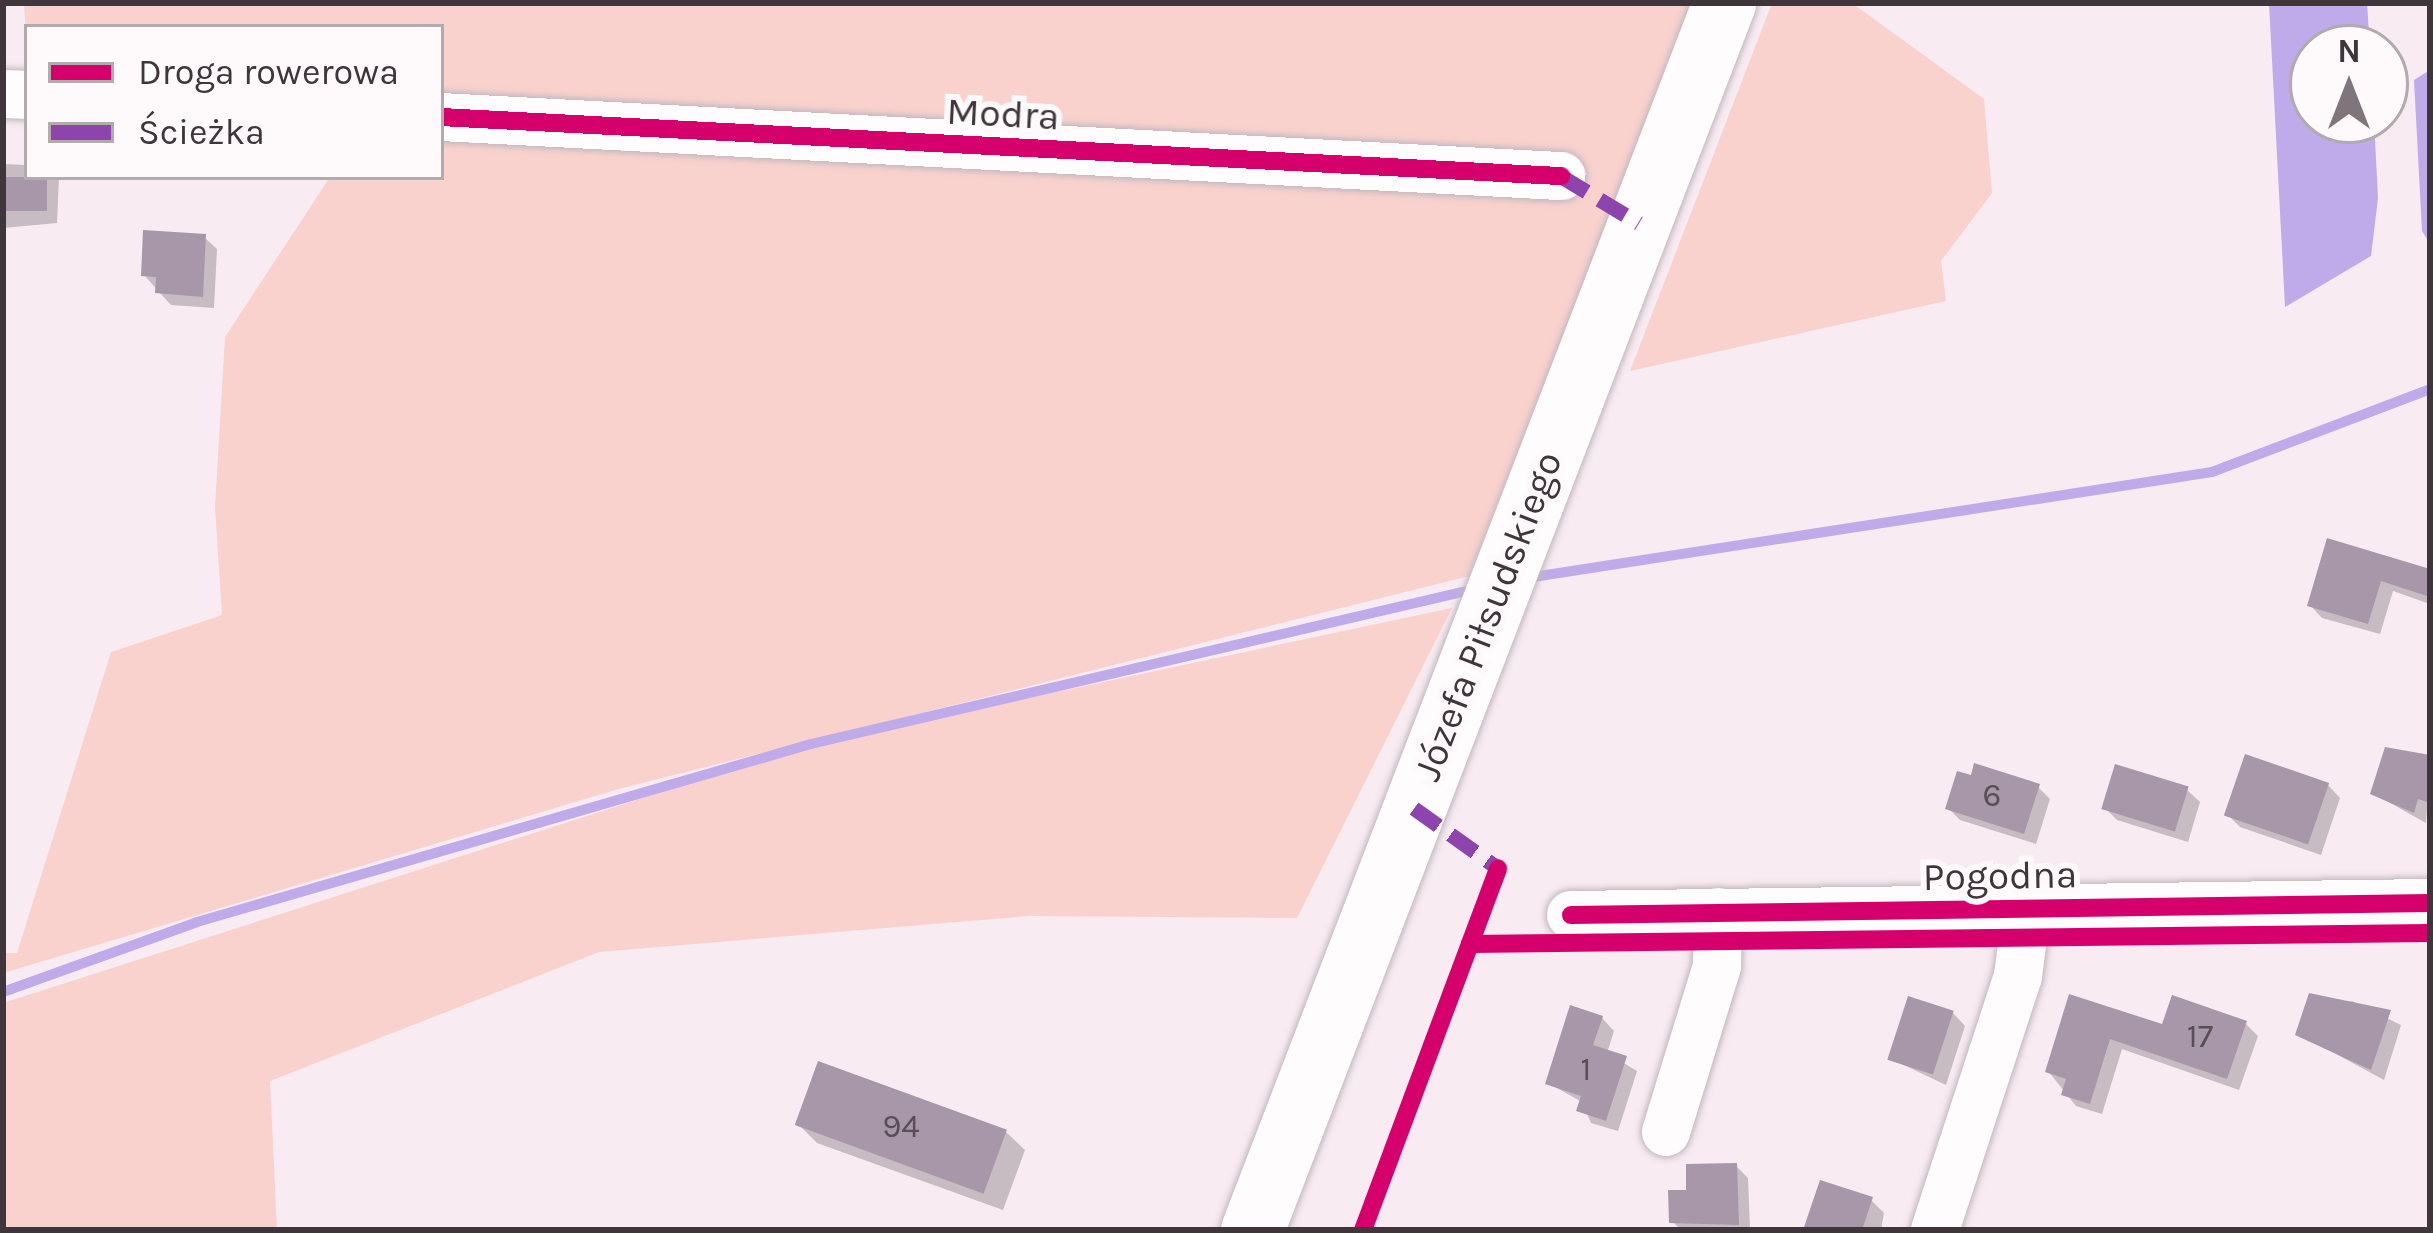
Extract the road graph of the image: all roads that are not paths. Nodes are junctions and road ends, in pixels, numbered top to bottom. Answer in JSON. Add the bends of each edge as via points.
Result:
{"nodes":[{"id":1,"x":1724,"y":3,"type":"edge"},
{"id":2,"x":444,"y":117,"type":"edge"},
{"id":3,"x":1561,"y":176,"type":"dead end"},
{"id":4,"x":2430,"y":903,"type":"edge"},
{"id":5,"x":2027,"y":908,"type":"junction"},
{"id":6,"x":1718,"y":912,"type":"junction"},
{"id":7,"x":1571,"y":915,"type":"dead end"},
{"id":8,"x":1666,"y":1132,"type":"dead end"},
{"id":9,"x":1252,"y":1230,"type":"edge"},
{"id":10,"x":1935,"y":1230,"type":"edge"}],
"edges":[{"from":1,"to":9,"type":"main road","name":"Józefa Piłsudskiego"},
{"from":2,"to":3,"type":"street","name":"Modra"},
{"from":4,"to":5,"type":"street","name":"Pogodna"},
{"from":5,"to":6,"type":"street","name":"Pogodna"},
{"from":5,"to":10,"type":"street","via":[[2018,976]]},
{"from":6,"to":7,"type":"street","name":"Pogodna"},
{"from":6,"to":8,"type":"street","via":[[1717,966]]}]}
